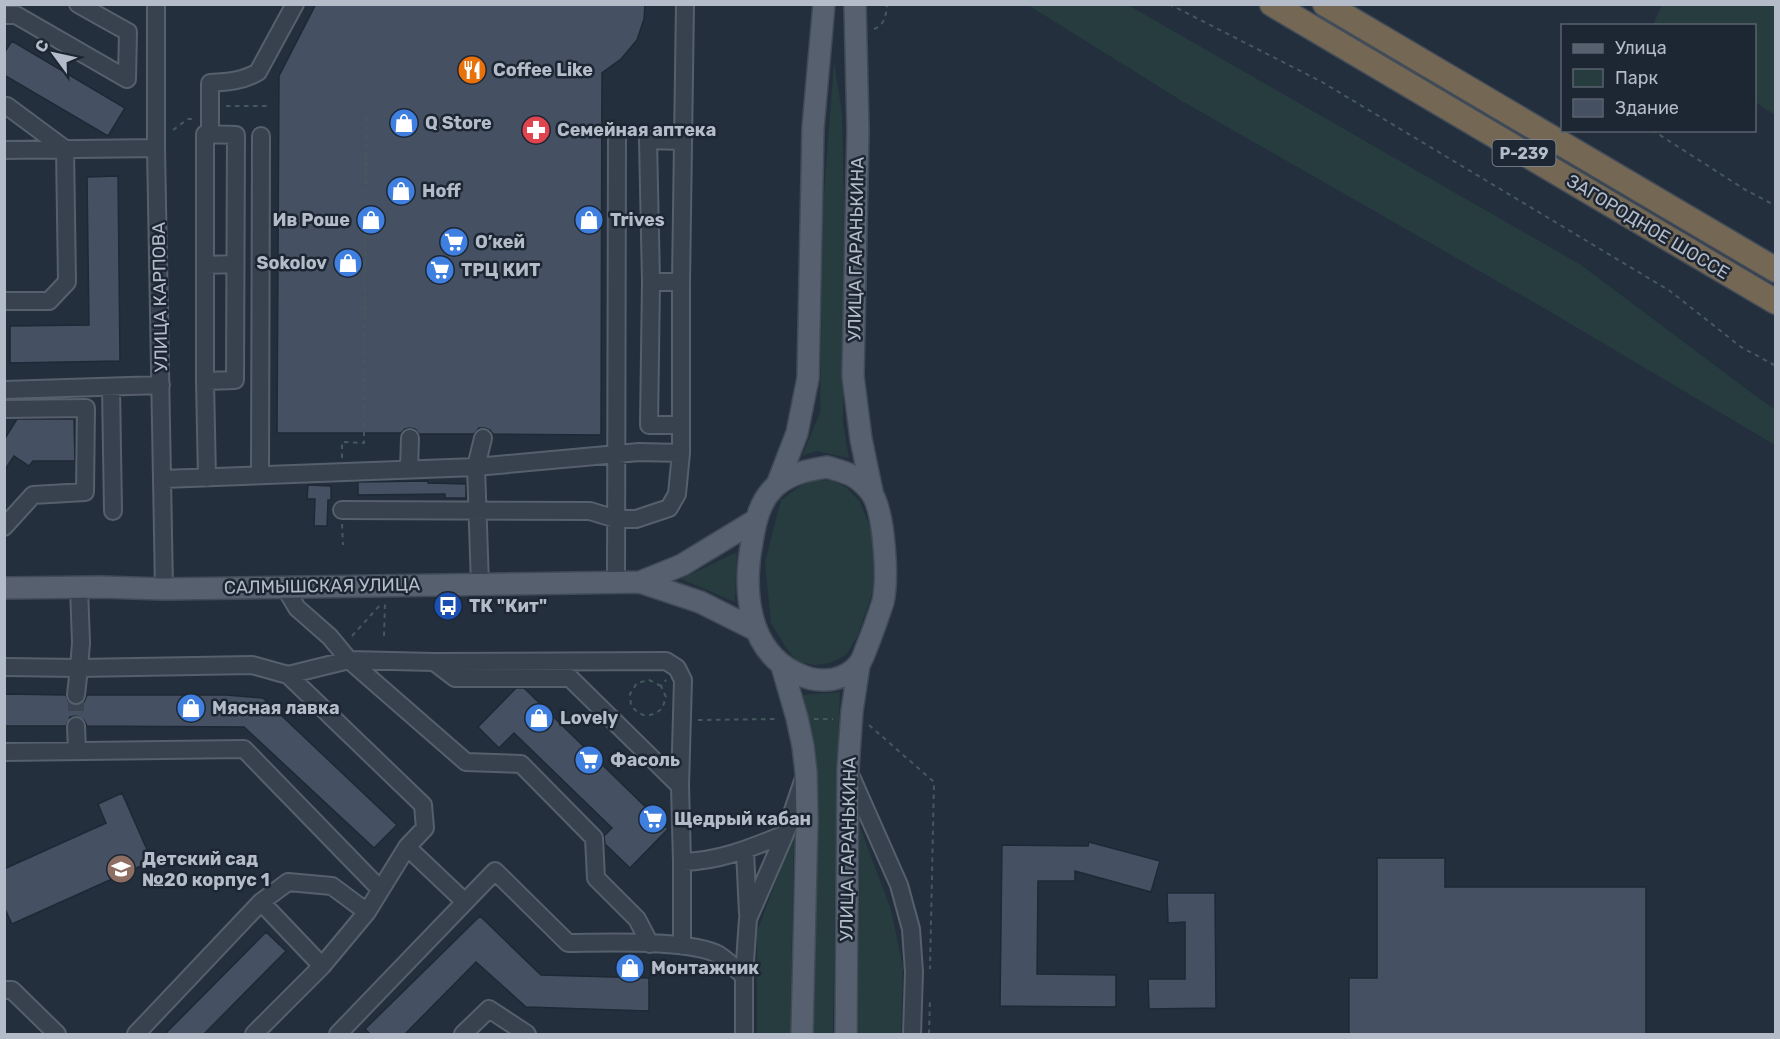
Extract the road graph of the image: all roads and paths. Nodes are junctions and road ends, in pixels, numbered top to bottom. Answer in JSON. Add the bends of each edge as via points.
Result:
{"nodes":[{"id":1,"x":78,"y":4,"type":"edge"},
{"id":2,"x":156,"y":4,"type":"edge"},
{"id":3,"x":295,"y":4,"type":"edge"},
{"id":4,"x":685,"y":4,"type":"edge"},
{"id":5,"x":824,"y":4,"type":"edge"},
{"id":6,"x":855,"y":4,"type":"edge"},
{"id":7,"x":887,"y":4,"type":"edge"},
{"id":8,"x":1169,"y":4,"type":"edge"},
{"id":9,"x":1272,"y":4,"type":"edge"},
{"id":10,"x":1325,"y":4,"type":"edge"},
{"id":11,"x":12,"y":12,"type":"edge"},
{"id":12,"x":856,"y":35,"type":"junction"},
{"id":13,"x":7,"y":106,"type":"dead end"},
{"id":14,"x":271,"y":106,"type":"dead end"},
{"id":15,"x":366,"y":117,"type":"dead end"},
{"id":16,"x":210,"y":120,"type":"junction"},
{"id":17,"x":173,"y":130,"type":"dead end"},
{"id":18,"x":1655,"y":132,"type":"edge"},
{"id":19,"x":617,"y":134,"type":"dead end"},
{"id":20,"x":261,"y":136,"type":"dead end"},
{"id":21,"x":683,"y":141,"type":"junction"},
{"id":22,"x":156,"y":148,"type":"junction"},
{"id":23,"x":65,"y":149,"type":"junction"},
{"id":24,"x":4,"y":150,"type":"edge"},
{"id":25,"x":1776,"y":206,"type":"edge"},
{"id":26,"x":235,"y":264,"type":"junction"},
{"id":27,"x":205,"y":265,"type":"junction"},
{"id":28,"x":1776,"y":270,"type":"edge"},
{"id":29,"x":651,"y":282,"type":"junction"},
{"id":30,"x":681,"y":282,"type":"junction"},
{"id":31,"x":4,"y":301,"type":"edge"},
{"id":32,"x":1776,"y":302,"type":"edge"},
{"id":33,"x":1776,"y":366,"type":"edge"},
{"id":34,"x":205,"y":381,"type":"junction"},
{"id":35,"x":161,"y":385,"type":"junction"},
{"id":36,"x":111,"y":387,"type":"junction"},
{"id":37,"x":52,"y":388,"type":"junction"},
{"id":38,"x":4,"y":390,"type":"edge"},
{"id":39,"x":4,"y":409,"type":"edge"},
{"id":40,"x":53,"y":409,"type":"junction"},
{"id":41,"x":681,"y":425,"type":"junction"},
{"id":42,"x":364,"y":435,"type":"dead end"},
{"id":43,"x":410,"y":438,"type":"dead end"},
{"id":44,"x":483,"y":438,"type":"dead end"},
{"id":45,"x":681,"y":453,"type":"junction"},
{"id":46,"x":615,"y":455,"type":"junction"},
{"id":47,"x":476,"y":467,"type":"junction"},
{"id":48,"x":409,"y":470,"type":"junction"},
{"id":49,"x":260,"y":476,"type":"junction"},
{"id":50,"x":207,"y":478,"type":"junction"},
{"id":51,"x":163,"y":479,"type":"junction"},
{"id":52,"x":777,"y":485,"type":"junction"},
{"id":53,"x":872,"y":492,"type":"junction"},
{"id":54,"x":113,"y":511,"type":"dead end"},
{"id":55,"x":477,"y":512,"type":"junction"},
{"id":56,"x":342,"y":518,"type":"joint"},
{"id":57,"x":616,"y":519,"type":"junction"},
{"id":58,"x":756,"y":520,"type":"junction"},
{"id":59,"x":4,"y":527,"type":"edge"},
{"id":60,"x":343,"y":545,"type":"dead end"},
{"id":61,"x":615,"y":582,"type":"junction"},
{"id":62,"x":640,"y":582,"type":"junction"},
{"id":63,"x":480,"y":585,"type":"junction"},
{"id":64,"x":284,"y":586,"type":"junction"},
{"id":65,"x":79,"y":587,"type":"junction"},
{"id":66,"x":4,"y":588,"type":"edge"},
{"id":67,"x":164,"y":588,"type":"junction"},
{"id":68,"x":756,"y":630,"type":"junction"},
{"id":69,"x":352,"y":636,"type":"dead end"},
{"id":70,"x":384,"y":636,"type":"dead end"},
{"id":71,"x":349,"y":660,"type":"junction"},
{"id":72,"x":434,"y":662,"type":"junction"},
{"id":73,"x":859,"y":664,"type":"junction"},
{"id":74,"x":782,"y":666,"type":"junction"},
{"id":75,"x":4,"y":667,"type":"edge"},
{"id":76,"x":79,"y":668,"type":"junction"},
{"id":77,"x":677,"y":669,"type":"junction"},
{"id":78,"x":288,"y":675,"type":"junction"},
{"id":79,"x":661,"y":686,"type":"junction"},
{"id":80,"x":76,"y":695,"type":"tunnel mouth"},
{"id":81,"x":76,"y":726,"type":"tunnel mouth"},
{"id":82,"x":77,"y":751,"type":"junction"},
{"id":83,"x":4,"y":752,"type":"edge"},
{"id":84,"x":848,"y":769,"type":"junction"},
{"id":85,"x":806,"y":772,"type":"junction"},
{"id":86,"x":680,"y":786,"type":"junction"},
{"id":87,"x":785,"y":834,"type":"junction"},
{"id":88,"x":407,"y":847,"type":"junction"},
{"id":89,"x":745,"y":851,"type":"junction"},
{"id":90,"x":682,"y":862,"type":"junction"},
{"id":91,"x":380,"y":889,"type":"junction"},
{"id":92,"x":261,"y":902,"type":"junction"},
{"id":93,"x":465,"y":902,"type":"junction"},
{"id":94,"x":367,"y":912,"type":"junction"},
{"id":95,"x":748,"y":920,"type":"junction"},
{"id":96,"x":745,"y":942,"type":"junction"},
{"id":97,"x":650,"y":944,"type":"junction"},
{"id":98,"x":682,"y":946,"type":"junction"},
{"id":99,"x":717,"y":954,"type":"junction"},
{"id":100,"x":322,"y":966,"type":"junction"},
{"id":101,"x":744,"y":976,"type":"junction"},
{"id":102,"x":4,"y":990,"type":"edge"},
{"id":103,"x":347,"y":1032,"type":"edge"},
{"id":104,"x":57,"y":1035,"type":"edge"},
{"id":105,"x":136,"y":1035,"type":"edge"},
{"id":106,"x":254,"y":1035,"type":"edge"},
{"id":107,"x":463,"y":1035,"type":"edge"},
{"id":108,"x":527,"y":1035,"type":"edge"},
{"id":109,"x":744,"y":1035,"type":"edge"},
{"id":110,"x":802,"y":1035,"type":"edge"},
{"id":111,"x":846,"y":1035,"type":"edge"},
{"id":112,"x":912,"y":1035,"type":"edge"}],
"edges":[{"from":1,"to":11,"type":"street","via":[[128,32],[127,79]]},
{"from":2,"to":22,"type":"street","name":"УЛИЦА КАРПОВА"},
{"from":3,"to":16,"type":"street","via":[[258,72],[241,80],[210,83]]},
{"from":4,"to":21,"type":"street"},
{"from":5,"to":52,"type":"main road","via":[[813,128],[808,378],[797,433]]},
{"from":6,"to":12,"type":"main road","name":"УЛИЦА ГАРАНЬКИНА"},
{"from":7,"to":12,"type":"path","via":[[886,17],[879,27]]},
{"from":8,"to":33,"type":"path","via":[[1333,88],[1670,291],[1741,347]]},
{"from":9,"to":32,"type":"highway","name":"ЗАГОРОДНОЕ ШОССЕ","number":"Р-239"},
{"from":10,"to":28,"type":"highway","name":"ЗАГОРОДНОЕ ШОССЕ","number":"Р-239"},
{"from":12,"to":53,"type":"main road","name":"УЛИЦА ГАРАНЬКИНА","via":[[853,376]]},
{"from":13,"to":23,"type":"street"},
{"from":14,"to":16,"type":"path"},
{"from":15,"to":42,"type":"path"},
{"from":16,"to":17,"type":"path","via":[[188,119]]},
{"from":16,"to":26,"type":"street","via":[[236,135]]},
{"from":16,"to":27,"type":"street","via":[[205,134]]},
{"from":18,"to":25,"type":"path"},
{"from":19,"to":46,"type":"street"},
{"from":20,"to":49,"type":"street","via":[[267,376]]},
{"from":21,"to":29,"type":"street","via":[[648,140]]},
{"from":21,"to":30,"type":"street"},
{"from":22,"to":23,"type":"street"},
{"from":22,"to":35,"type":"street","name":"УЛИЦА КАРПОВА"},
{"from":23,"to":24,"type":"street"},
{"from":23,"to":31,"type":"street","via":[[67,282],[49,301]]},
{"from":26,"to":27,"type":"street"},
{"from":26,"to":34,"type":"street","via":[[235,380]]},
{"from":27,"to":34,"type":"street"},
{"from":29,"to":30,"type":"street"},
{"from":29,"to":41,"type":"street","via":[[649,425]]},
{"from":30,"to":41,"type":"street"},
{"from":34,"to":50,"type":"street"},
{"from":35,"to":36,"type":"street"},
{"from":35,"to":51,"type":"street","name":"УЛИЦА КАРПОВА"},
{"from":36,"to":37,"type":"street"},
{"from":36,"to":54,"type":"street"},
{"from":37,"to":38,"type":"street"},
{"from":37,"to":40,"type":"street"},
{"from":39,"to":40,"type":"street"},
{"from":40,"to":59,"type":"street","via":[[86,408],[86,492],[33,495]]},
{"from":41,"to":45,"type":"street"},
{"from":43,"to":48,"type":"street"},
{"from":44,"to":47,"type":"street"},
{"from":45,"to":46,"type":"street"},
{"from":45,"to":57,"type":"street","via":[[677,494],[669,508],[636,519]]},
{"from":46,"to":47,"type":"street"},
{"from":46,"to":57,"type":"street"},
{"from":47,"to":48,"type":"street"},
{"from":47,"to":55,"type":"street"},
{"from":48,"to":49,"type":"street"},
{"from":49,"to":50,"type":"street"},
{"from":50,"to":51,"type":"street"},
{"from":51,"to":67,"type":"street","name":"УЛИЦА КАРПОВА"},
{"from":52,"to":53,"type":"main road","via":[[802,471],[827,467],[853,475]]},
{"from":52,"to":58,"type":"main road","via":[[765,499]]},
{"from":53,"to":73,"type":"main road","via":[[886,561],[883,600]]},
{"from":55,"to":56,"type":"street"},
{"from":55,"to":57,"type":"street","via":[[590,511]]},
{"from":55,"to":63,"type":"street"},
{"from":56,"to":60,"type":"path"},
{"from":57,"to":61,"type":"street"},
{"from":58,"to":62,"type":"main road","name":"САЛМЫШСКАЯ УЛИЦА","via":[[682,565]]},
{"from":58,"to":68,"type":"main road","via":[[749,558],[748,597]]},
{"from":61,"to":62,"type":"main road","name":"САЛМЫШСКАЯ УЛИЦА"},
{"from":61,"to":63,"type":"main road","name":"САЛМЫШСКАЯ УЛИЦА"},
{"from":62,"to":68,"type":"main road","name":"САЛМЫШСКАЯ УЛИЦА","via":[[700,602]]},
{"from":63,"to":64,"type":"main road","name":"САЛМЫШСКАЯ УЛИЦА"},
{"from":64,"to":67,"type":"main road","name":"САЛМЫШСКАЯ УЛИЦА"},
{"from":64,"to":71,"type":"street","via":[[297,608]]},
{"from":65,"to":66,"type":"main road","name":"САЛМЫШСКАЯ УЛИЦА"},
{"from":65,"to":67,"type":"main road","name":"САЛМЫШСКАЯ УЛИЦА"},
{"from":65,"to":76,"type":"street"},
{"from":68,"to":74,"type":"main road","via":[[765,648]]},
{"from":69,"to":70,"type":"path","via":[[385,600]]},
{"from":71,"to":72,"type":"street"},
{"from":71,"to":78,"type":"street"},
{"from":71,"to":97,"type":"street","via":[[466,762],[521,764],[594,838],[596,879],[637,920]]},
{"from":72,"to":77,"type":"street","via":[[666,661]]},
{"from":72,"to":86,"type":"street","via":[[455,678],[570,678]]},
{"from":73,"to":74,"type":"main road","via":[[844,676],[824,680],[807,678]]},
{"from":73,"to":84,"type":"main road","name":"УЛИЦА ГАРАНЬКИНА"},
{"from":74,"to":85,"type":"main road","via":[[797,718]]},
{"from":75,"to":76,"type":"street"},
{"from":76,"to":78,"type":"street","via":[[252,665]]},
{"from":76,"to":80,"type":"street"},
{"from":77,"to":79,"type":"path"},
{"from":77,"to":86,"type":"street","via":[[683,680]]},
{"from":78,"to":88,"type":"street","via":[[423,806],[425,828]]},
{"from":79,"to":79,"type":"path","via":[[649,680],[637,683],[630,693],[631,706],[640,715],[652,716],[662,709],[666,697]]},
{"from":81,"to":82,"type":"street"},
{"from":82,"to":83,"type":"street"},
{"from":82,"to":91,"type":"street","via":[[244,749]]},
{"from":84,"to":111,"type":"main road","name":"УЛИЦА ГАРАНЬКИНА"},
{"from":84,"to":112,"type":"street","via":[[899,885],[911,929]]},
{"from":85,"to":87,"type":"street"},
{"from":85,"to":110,"type":"main road"},
{"from":86,"to":90,"type":"street"},
{"from":87,"to":89,"type":"street"},
{"from":87,"to":95,"type":"street"},
{"from":88,"to":91,"type":"street"},
{"from":88,"to":93,"type":"street"},
{"from":89,"to":90,"type":"street"},
{"from":89,"to":95,"type":"street"},
{"from":90,"to":98,"type":"street"},
{"from":91,"to":94,"type":"street"},
{"from":92,"to":94,"type":"street","via":[[288,882],[332,886]]},
{"from":92,"to":100,"type":"street"},
{"from":92,"to":105,"type":"street"},
{"from":93,"to":97,"type":"street","via":[[495,871],[567,943]]},
{"from":93,"to":103,"type":"street"},
{"from":94,"to":100,"type":"street"},
{"from":95,"to":96,"type":"street"},
{"from":96,"to":99,"type":"street"},
{"from":96,"to":101,"type":"street"},
{"from":97,"to":98,"type":"street"},
{"from":98,"to":99,"type":"street"},
{"from":99,"to":101,"type":"street"},
{"from":100,"to":106,"type":"street"},
{"from":101,"to":109,"type":"street"},
{"from":102,"to":104,"type":"street","via":[[12,990]]},
{"from":107,"to":108,"type":"street","via":[[489,1009]]}]}
